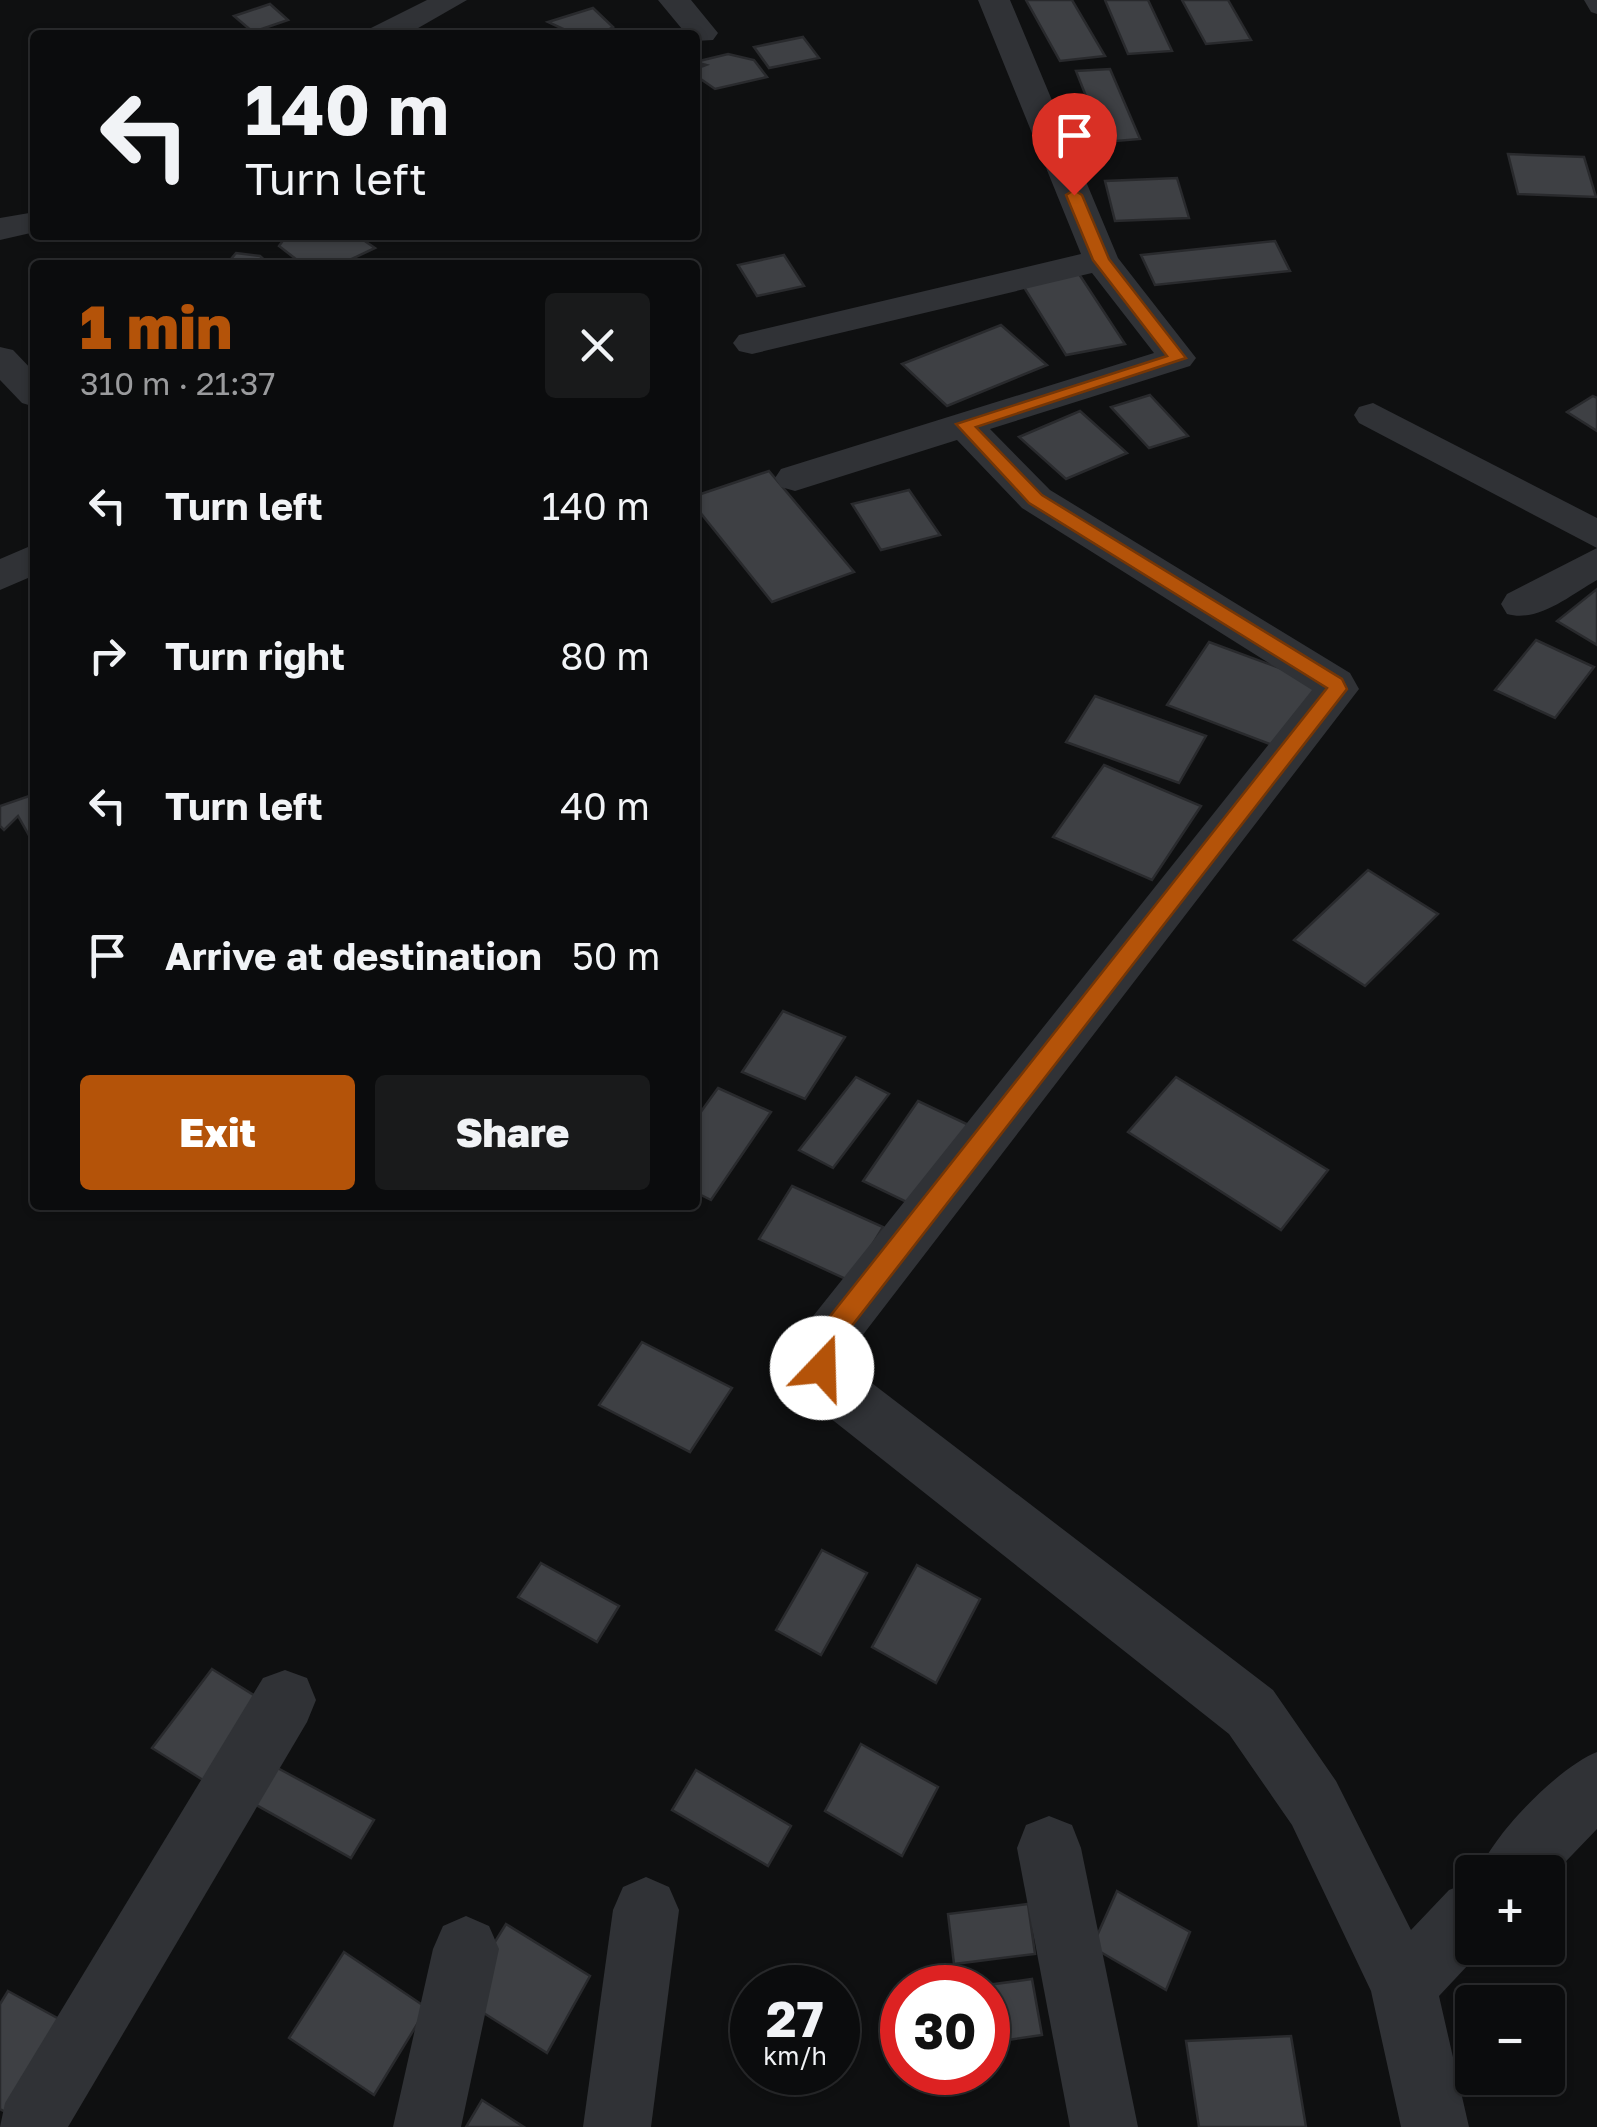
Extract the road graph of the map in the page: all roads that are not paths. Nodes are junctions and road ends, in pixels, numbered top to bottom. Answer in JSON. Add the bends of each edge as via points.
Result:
{"nodes":[{"id":1,"x":451,"y":0,"type":"edge"},
{"id":2,"x":674,"y":0,"type":"edge"},
{"id":3,"x":994,"y":0,"type":"edge"},
{"id":4,"x":1592,"y":0,"type":"edge"},
{"id":5,"x":1597,"y":9,"type":"edge"},
{"id":6,"x":392,"y":30,"type":"edge"},
{"id":7,"x":699,"y":30,"type":"edge"},
{"id":8,"x":700,"y":31,"type":"edge"},
{"id":9,"x":702,"y":33,"type":"dead end"},
{"id":10,"x":30,"y":223,"type":"edge"},
{"id":11,"x":0,"y":229,"type":"edge"},
{"id":12,"x":1101,"y":260,"type":"junction"},
{"id":13,"x":752,"y":343,"type":"dead end"},
{"id":14,"x":0,"y":358,"type":"edge"},
{"id":15,"x":30,"y":390,"type":"edge"},
{"id":16,"x":1373,"y":414,"type":"dead end"},
{"id":17,"x":964,"y":424,"type":"junction"},
{"id":18,"x":795,"y":478,"type":"dead end"},
{"id":19,"x":1597,"y":535,"type":"edge"},
{"id":20,"x":30,"y":561,"type":"edge"},
{"id":21,"x":1597,"y":562,"type":"edge"},
{"id":22,"x":0,"y":576,"type":"edge"},
{"id":23,"x":1522,"y":604,"type":"dead end"},
{"id":24,"x":285,"y":1700,"type":"dead end"},
{"id":25,"x":1597,"y":1782,"type":"edge"},
{"id":26,"x":1049,"y":1848,"type":"dead end"},
{"id":27,"x":1527,"y":1855,"type":"edge"},
{"id":28,"x":646,"y":1910,"type":"dead end"},
{"id":29,"x":1455,"y":1930,"type":"edge"},
{"id":30,"x":466,"y":1949,"type":"dead end"},
{"id":31,"x":1403,"y":1985,"type":"junction"},
{"id":32,"x":29,"y":2127,"type":"edge"},
{"id":33,"x":427,"y":2127,"type":"edge"},
{"id":34,"x":617,"y":2127,"type":"edge"},
{"id":35,"x":1104,"y":2127,"type":"edge"},
{"id":36,"x":1435,"y":2127,"type":"edge"}],
"edges":[{"from":1,"to":6,"type":"street"},
{"from":2,"to":7,"type":"street"},
{"from":3,"to":12,"type":"street"},
{"from":4,"to":5,"type":"lane"},
{"from":8,"to":9,"type":"street"},
{"from":10,"to":11,"type":"street"},
{"from":12,"to":13,"type":"street"},
{"from":12,"to":17,"type":"street","via":[[1177,358]]},
{"from":14,"to":15,"type":"street"},
{"from":16,"to":19,"type":"street"},
{"from":17,"to":18,"type":"street"},
{"from":17,"to":31,"type":"street","via":[[1036,499],[1338,689],[825,1342],[822,1368],[840,1392],[1251,1712],[1314,1802]]},
{"from":20,"to":22,"type":"street"},
{"from":21,"to":23,"type":"street"},
{"from":24,"to":32,"type":"street"},
{"from":25,"to":27,"type":"street"},
{"from":26,"to":35,"type":"street"},
{"from":28,"to":34,"type":"street"},
{"from":29,"to":31,"type":"street"},
{"from":30,"to":33,"type":"street"},
{"from":31,"to":36,"type":"street"}]}
